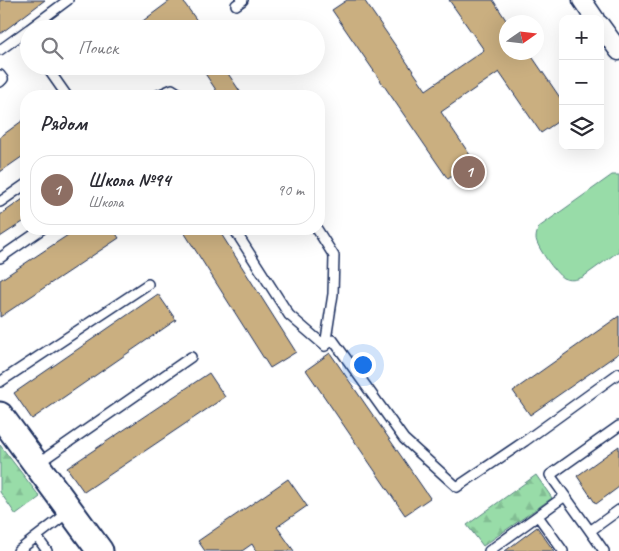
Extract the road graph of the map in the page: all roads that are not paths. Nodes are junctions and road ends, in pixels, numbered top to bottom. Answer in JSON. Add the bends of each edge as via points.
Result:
{"nodes":[{"id":1,"x":68,"y":0,"type":"edge"},
{"id":2,"x":582,"y":0,"type":"edge"},
{"id":3,"x":592,"y":15,"type":"edge"},
{"id":4,"x":41,"y":20,"type":"edge"},
{"id":5,"x":604,"y":30,"type":"edge"},
{"id":6,"x":20,"y":36,"type":"edge"},
{"id":7,"x":0,"y":50,"type":"edge"},
{"id":8,"x":619,"y":51,"type":"edge"},
{"id":9,"x":0,"y":75,"type":"edge"},
{"id":10,"x":52,"y":75,"type":"edge"},
{"id":11,"x":0,"y":82,"type":"edge"},
{"id":12,"x":63,"y":90,"type":"edge"},
{"id":13,"x":20,"y":188,"type":"edge"},
{"id":14,"x":0,"y":202,"type":"edge"},
{"id":15,"x":33,"y":235,"type":"edge"},
{"id":16,"x":238,"y":235,"type":"edge"},
{"id":17,"x":321,"y":235,"type":"edge"},
{"id":18,"x":0,"y":258,"type":"edge"},
{"id":19,"x":148,"y":284,"type":"dead end"},
{"id":20,"x":325,"y":346,"type":"junction"},
{"id":21,"x":191,"y":357,"type":"dead end"},
{"id":22,"x":619,"y":374,"type":"edge"},
{"id":23,"x":0,"y":382,"type":"edge"},
{"id":24,"x":0,"y":415,"type":"edge"},
{"id":25,"x":619,"y":426,"type":"edge"},
{"id":26,"x":36,"y":464,"type":"junction"},
{"id":27,"x":565,"y":496,"type":"junction"},
{"id":28,"x":619,"y":510,"type":"edge"},
{"id":29,"x":70,"y":511,"type":"junction"},
{"id":30,"x":538,"y":516,"type":"junction"},
{"id":31,"x":590,"y":531,"type":"junction"},
{"id":32,"x":36,"y":537,"type":"junction"},
{"id":33,"x":600,"y":549,"type":"edge"},
{"id":34,"x":18,"y":551,"type":"edge"},
{"id":35,"x":47,"y":551,"type":"edge"},
{"id":36,"x":100,"y":551,"type":"edge"},
{"id":37,"x":489,"y":551,"type":"edge"},
{"id":38,"x":563,"y":551,"type":"edge"}],
"edges":[{"from":1,"to":4,"type":"lane"},
{"from":2,"to":3,"type":"street"},
{"from":5,"to":8,"type":"street"},
{"from":6,"to":7,"type":"lane"},
{"from":9,"to":11,"type":"lane","via":[[3,79]]},
{"from":10,"to":12,"type":"lane"},
{"from":13,"to":14,"type":"lane"},
{"from":15,"to":18,"type":"lane"},
{"from":16,"to":20,"type":"lane","via":[[289,315]]},
{"from":17,"to":20,"type":"lane","via":[[334,256],[333,294]]},
{"from":19,"to":23,"type":"lane"},
{"from":20,"to":22,"type":"lane","via":[[333,340],[404,439],[456,487]]},
{"from":21,"to":26,"type":"lane"},
{"from":24,"to":26,"type":"street"},
{"from":25,"to":27,"type":"lane","via":[[550,475]]},
{"from":26,"to":29,"type":"street"},
{"from":27,"to":30,"type":"lane"},
{"from":27,"to":31,"type":"lane"},
{"from":28,"to":31,"type":"lane"},
{"from":29,"to":32,"type":"lane"},
{"from":29,"to":36,"type":"street"},
{"from":30,"to":37,"type":"lane"},
{"from":30,"to":38,"type":"lane"},
{"from":31,"to":33,"type":"lane"},
{"from":32,"to":34,"type":"lane"},
{"from":32,"to":35,"type":"lane"}]}
